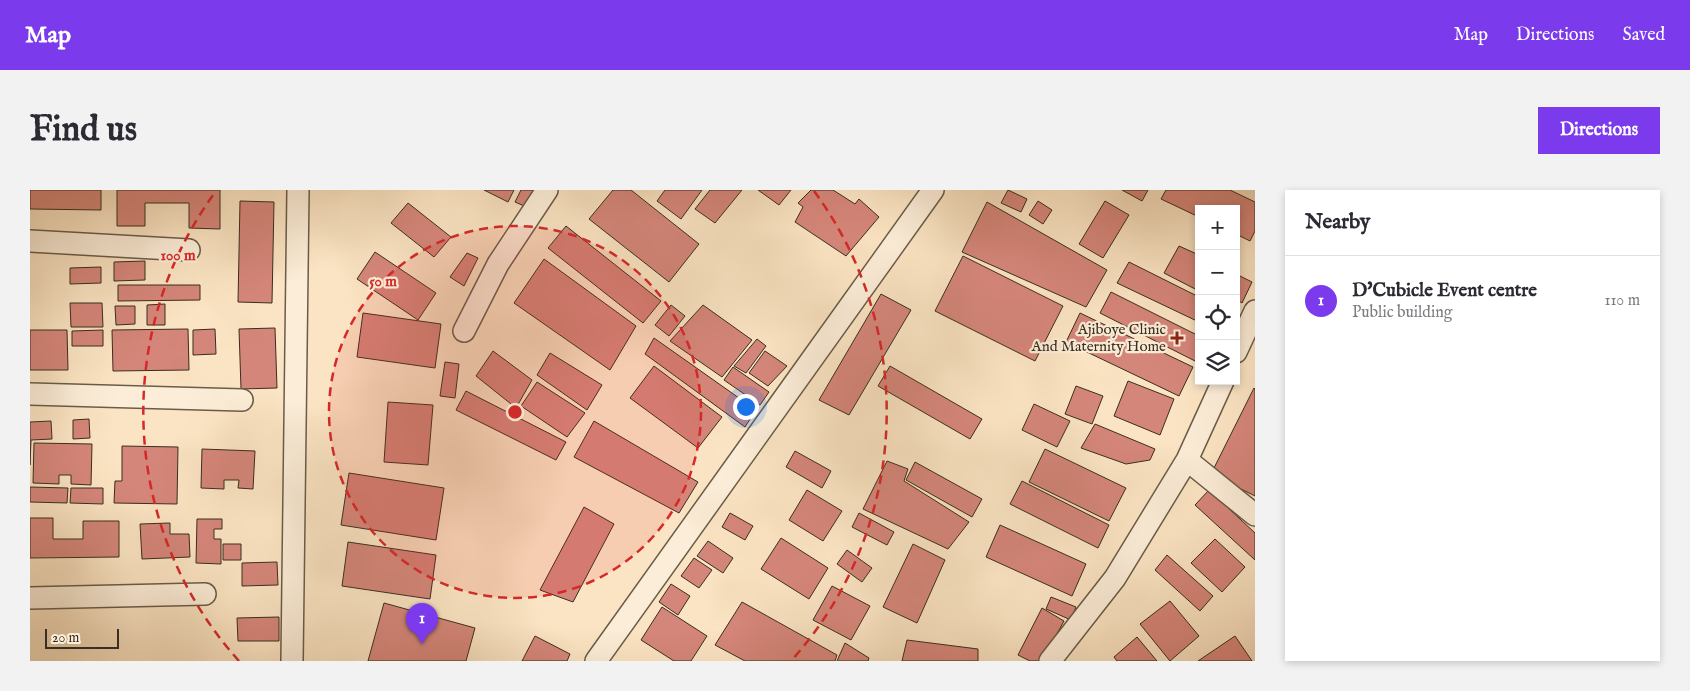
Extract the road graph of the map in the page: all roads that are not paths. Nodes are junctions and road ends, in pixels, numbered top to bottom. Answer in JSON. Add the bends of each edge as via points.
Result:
{"nodes":[{"id":1,"x":298,"y":190,"type":"edge"},
{"id":2,"x":547,"y":190,"type":"edge"},
{"id":3,"x":933,"y":190,"type":"edge"},
{"id":4,"x":30,"y":241,"type":"edge"},
{"id":5,"x":189,"y":250,"type":"dead end"},
{"id":6,"x":1255,"y":311,"type":"edge"},
{"id":7,"x":464,"y":331,"type":"dead end"},
{"id":8,"x":1240,"y":343,"type":"edge"},
{"id":9,"x":1221,"y":385,"type":"edge"},
{"id":10,"x":30,"y":394,"type":"edge"},
{"id":11,"x":242,"y":400,"type":"dead end"},
{"id":12,"x":1187,"y":460,"type":"junction"},
{"id":13,"x":1255,"y":515,"type":"edge"},
{"id":14,"x":204,"y":594,"type":"dead end"},
{"id":15,"x":30,"y":598,"type":"edge"},
{"id":16,"x":292,"y":661,"type":"edge"},
{"id":17,"x":596,"y":661,"type":"edge"},
{"id":18,"x":1050,"y":661,"type":"edge"}],
"edges":[{"from":1,"to":16,"type":"street"},
{"from":2,"to":7,"type":"street","via":[[498,264]]},
{"from":3,"to":17,"type":"street"},
{"from":4,"to":5,"type":"street"},
{"from":6,"to":8,"type":"street"},
{"from":9,"to":12,"type":"street"},
{"from":10,"to":11,"type":"street"},
{"from":12,"to":13,"type":"street"},
{"from":12,"to":18,"type":"street","via":[[1115,578]]},
{"from":14,"to":15,"type":"street"}]}
